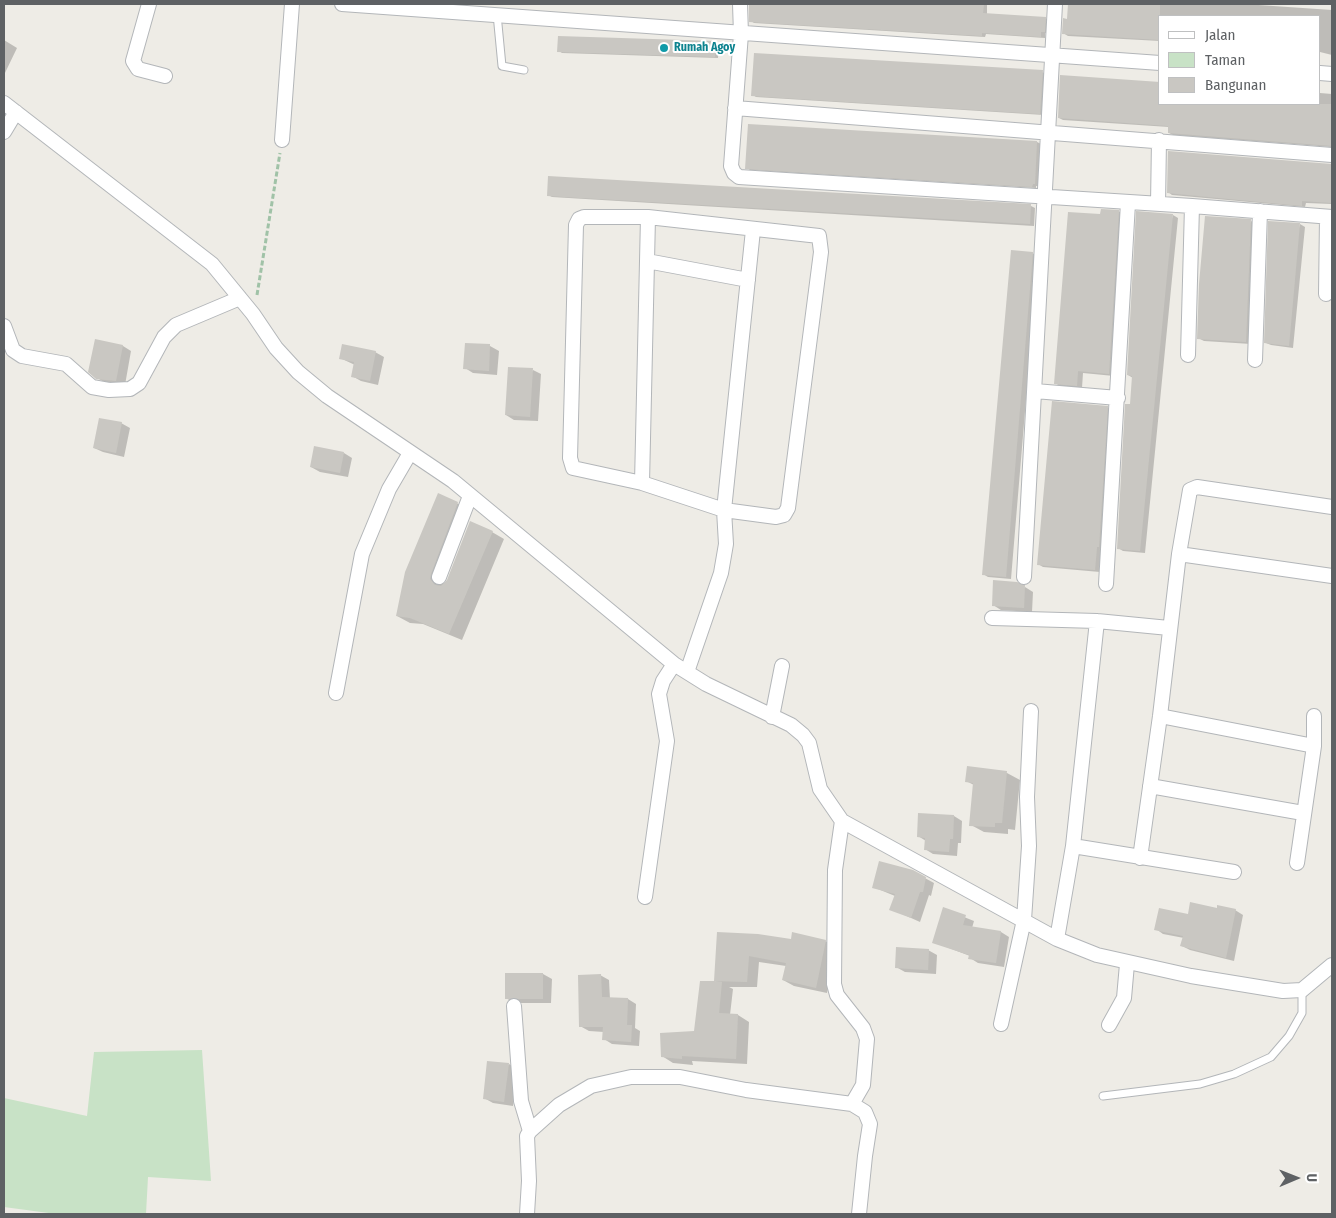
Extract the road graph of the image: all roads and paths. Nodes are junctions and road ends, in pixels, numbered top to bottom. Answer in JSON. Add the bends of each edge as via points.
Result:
{"nodes":[{"id":1,"x":149,"y":4,"type":"edge"},
{"id":2,"x":292,"y":4,"type":"edge"},
{"id":3,"x":342,"y":4,"type":"edge"},
{"id":4,"x":740,"y":4,"type":"edge"},
{"id":5,"x":1055,"y":4,"type":"edge"},
{"id":6,"x":497,"y":9,"type":"edge"},
{"id":7,"x":741,"y":34,"type":"junction"},
{"id":8,"x":1054,"y":57,"type":"junction"},
{"id":9,"x":1158,"y":63,"type":"edge"},
{"id":10,"x":524,"y":70,"type":"dead end"},
{"id":11,"x":165,"y":76,"type":"dead end"},
{"id":12,"x":4,"y":103,"type":"edge"},
{"id":13,"x":735,"y":108,"type":"junction"},
{"id":14,"x":16,"y":112,"type":"junction"},
{"id":15,"x":4,"y":132,"type":"edge"},
{"id":16,"x":1048,"y":132,"type":"junction"},
{"id":17,"x":282,"y":140,"type":"joint"},
{"id":18,"x":1159,"y":140,"type":"junction"},
{"id":19,"x":1332,"y":154,"type":"edge"},
{"id":20,"x":1044,"y":198,"type":"junction"},
{"id":21,"x":1128,"y":203,"type":"junction"},
{"id":22,"x":1158,"y":204,"type":"junction"},
{"id":23,"x":1192,"y":206,"type":"junction"},
{"id":24,"x":1260,"y":211,"type":"junction"},
{"id":25,"x":648,"y":217,"type":"junction"},
{"id":26,"x":1330,"y":217,"type":"edge"},
{"id":27,"x":753,"y":230,"type":"junction"},
{"id":28,"x":1330,"y":235,"type":"edge"},
{"id":29,"x":647,"y":261,"type":"junction"},
{"id":30,"x":748,"y":280,"type":"junction"},
{"id":31,"x":1326,"y":294,"type":"dead end"},
{"id":32,"x":240,"y":298,"type":"junction"},
{"id":33,"x":253,"y":314,"type":"junction"},
{"id":34,"x":4,"y":326,"type":"edge"},
{"id":35,"x":1188,"y":355,"type":"dead end"},
{"id":36,"x":1255,"y":360,"type":"dead end"},
{"id":37,"x":1035,"y":391,"type":"junction"},
{"id":38,"x":1118,"y":398,"type":"junction"},
{"id":39,"x":410,"y":453,"type":"junction"},
{"id":40,"x":642,"y":483,"type":"junction"},
{"id":41,"x":470,"y":496,"type":"junction"},
{"id":42,"x":1332,"y":507,"type":"edge"},
{"id":43,"x":724,"y":510,"type":"junction"},
{"id":44,"x":1179,"y":554,"type":"junction"},
{"id":45,"x":1332,"y":576,"type":"edge"},
{"id":46,"x":439,"y":577,"type":"dead end"},
{"id":47,"x":1024,"y":577,"type":"dead end"},
{"id":48,"x":1106,"y":584,"type":"dead end"},
{"id":49,"x":992,"y":618,"type":"dead end"},
{"id":50,"x":1097,"y":621,"type":"junction"},
{"id":51,"x":1169,"y":628,"type":"junction"},
{"id":52,"x":674,"y":664,"type":"junction"},
{"id":53,"x":782,"y":666,"type":"dead end"},
{"id":54,"x":687,"y":672,"type":"junction"},
{"id":55,"x":336,"y":693,"type":"dead end"},
{"id":56,"x":1031,"y":711,"type":"dead end"},
{"id":57,"x":1160,"y":716,"type":"junction"},
{"id":58,"x":1314,"y":716,"type":"dead end"},
{"id":59,"x":772,"y":717,"type":"junction"},
{"id":60,"x":1314,"y":746,"type":"junction"},
{"id":61,"x":1150,"y":786,"type":"junction"},
{"id":62,"x":1303,"y":813,"type":"junction"},
{"id":63,"x":842,"y":821,"type":"junction"},
{"id":64,"x":1073,"y":846,"type":"junction"},
{"id":65,"x":1140,"y":858,"type":"junction"},
{"id":66,"x":1297,"y":863,"type":"dead end"},
{"id":67,"x":1234,"y":872,"type":"dead end"},
{"id":68,"x":646,"y":897,"type":"dead end"},
{"id":69,"x":1024,"y":920,"type":"junction"},
{"id":70,"x":1057,"y":940,"type":"junction"},
{"id":71,"x":1127,"y":964,"type":"junction"},
{"id":72,"x":1332,"y":966,"type":"edge"},
{"id":73,"x":1302,"y":990,"type":"junction"},
{"id":74,"x":514,"y":1006,"type":"dead end"},
{"id":75,"x":1001,"y":1024,"type":"dead end"},
{"id":76,"x":1109,"y":1025,"type":"dead end"},
{"id":77,"x":1103,"y":1096,"type":"dead end"},
{"id":78,"x":852,"y":1104,"type":"junction"},
{"id":79,"x":530,"y":1131,"type":"junction"},
{"id":80,"x":528,"y":1214,"type":"edge"},
{"id":81,"x":859,"y":1214,"type":"edge"}],
"edges":[{"from":1,"to":11,"type":"street","via":[[133,61],[138,69]]},
{"from":2,"to":17,"type":"street"},
{"from":3,"to":6,"type":"street"},
{"from":4,"to":7,"type":"street"},
{"from":5,"to":8,"type":"street"},
{"from":6,"to":7,"type":"street"},
{"from":6,"to":10,"type":"lane","via":[[502,66]]},
{"from":7,"to":8,"type":"street"},
{"from":7,"to":13,"type":"street"},
{"from":8,"to":9,"type":"street"},
{"from":8,"to":16,"type":"street"},
{"from":12,"to":14,"type":"street"},
{"from":13,"to":16,"type":"street"},
{"from":13,"to":20,"type":"street","via":[[731,166],[739,177]]},
{"from":14,"to":15,"type":"street"},
{"from":14,"to":32,"type":"street","via":[[212,264]]},
{"from":16,"to":18,"type":"street"},
{"from":16,"to":20,"type":"street"},
{"from":17,"to":33,"type":"path"},
{"from":18,"to":19,"type":"street"},
{"from":18,"to":22,"type":"street"},
{"from":20,"to":21,"type":"street"},
{"from":20,"to":37,"type":"street"},
{"from":21,"to":22,"type":"street"},
{"from":21,"to":38,"type":"street"},
{"from":22,"to":23,"type":"street"},
{"from":23,"to":24,"type":"street"},
{"from":23,"to":35,"type":"street"},
{"from":24,"to":26,"type":"street"},
{"from":24,"to":36,"type":"street"},
{"from":25,"to":27,"type":"street"},
{"from":25,"to":29,"type":"street"},
{"from":25,"to":40,"type":"street","via":[[584,217],[576,222],[570,439],[573,468]]},
{"from":26,"to":28,"type":"street"},
{"from":27,"to":30,"type":"street"},
{"from":27,"to":43,"type":"street","via":[[816,234],[821,239],[821,252],[787,511],[776,517]]},
{"from":28,"to":31,"type":"street"},
{"from":29,"to":30,"type":"street"},
{"from":29,"to":40,"type":"street"},
{"from":30,"to":43,"type":"street"},
{"from":32,"to":33,"type":"street"},
{"from":32,"to":34,"type":"street","via":[[176,325],[164,337],[138,384],[130,389],[92,387],[66,364],[22,356],[14,350]]},
{"from":33,"to":39,"type":"street","via":[[276,348],[298,372]]},
{"from":37,"to":38,"type":"street"},
{"from":37,"to":47,"type":"street"},
{"from":38,"to":48,"type":"street"},
{"from":39,"to":41,"type":"street"},
{"from":39,"to":55,"type":"street","via":[[389,489],[362,554]]},
{"from":40,"to":43,"type":"street"},
{"from":41,"to":46,"type":"street"},
{"from":41,"to":52,"type":"street"},
{"from":42,"to":44,"type":"street","via":[[1197,487],[1190,490],[1186,499]]},
{"from":43,"to":54,"type":"street","via":[[726,544],[721,573]]},
{"from":44,"to":45,"type":"street"},
{"from":44,"to":51,"type":"street"},
{"from":49,"to":50,"type":"street"},
{"from":50,"to":51,"type":"street"},
{"from":50,"to":64,"type":"street"},
{"from":51,"to":57,"type":"street"},
{"from":52,"to":54,"type":"street"},
{"from":52,"to":68,"type":"street","via":[[659,694],[667,742]]},
{"from":53,"to":59,"type":"street"},
{"from":54,"to":59,"type":"street"},
{"from":56,"to":69,"type":"street","via":[[1027,797],[1029,846]]},
{"from":57,"to":60,"type":"street"},
{"from":57,"to":61,"type":"street"},
{"from":58,"to":60,"type":"street"},
{"from":59,"to":63,"type":"street","via":[[791,725],[807,738],[820,789]]},
{"from":60,"to":62,"type":"street"},
{"from":61,"to":62,"type":"street"},
{"from":61,"to":65,"type":"street"},
{"from":62,"to":66,"type":"street"},
{"from":63,"to":69,"type":"street"},
{"from":63,"to":78,"type":"street","via":[[835,870],[834,984],[837,995],[863,1028],[867,1039],[863,1085]]},
{"from":64,"to":65,"type":"street"},
{"from":64,"to":70,"type":"street"},
{"from":65,"to":67,"type":"street"},
{"from":69,"to":70,"type":"street"},
{"from":69,"to":75,"type":"street"},
{"from":70,"to":71,"type":"street"},
{"from":71,"to":73,"type":"street","via":[[1283,990]]},
{"from":71,"to":76,"type":"street","via":[[1124,998]]},
{"from":72,"to":73,"type":"street"},
{"from":73,"to":77,"type":"lane","via":[[1302,1013],[1289,1036],[1271,1057],[1234,1074],[1200,1084]]},
{"from":74,"to":79,"type":"street","via":[[520,1101]]},
{"from":78,"to":79,"type":"street","via":[[746,1090],[680,1077],[631,1077],[591,1086],[559,1105]]},
{"from":78,"to":81,"type":"street","via":[[865,1112],[870,1124]]},
{"from":79,"to":80,"type":"street","via":[[527,1136]]}]}
